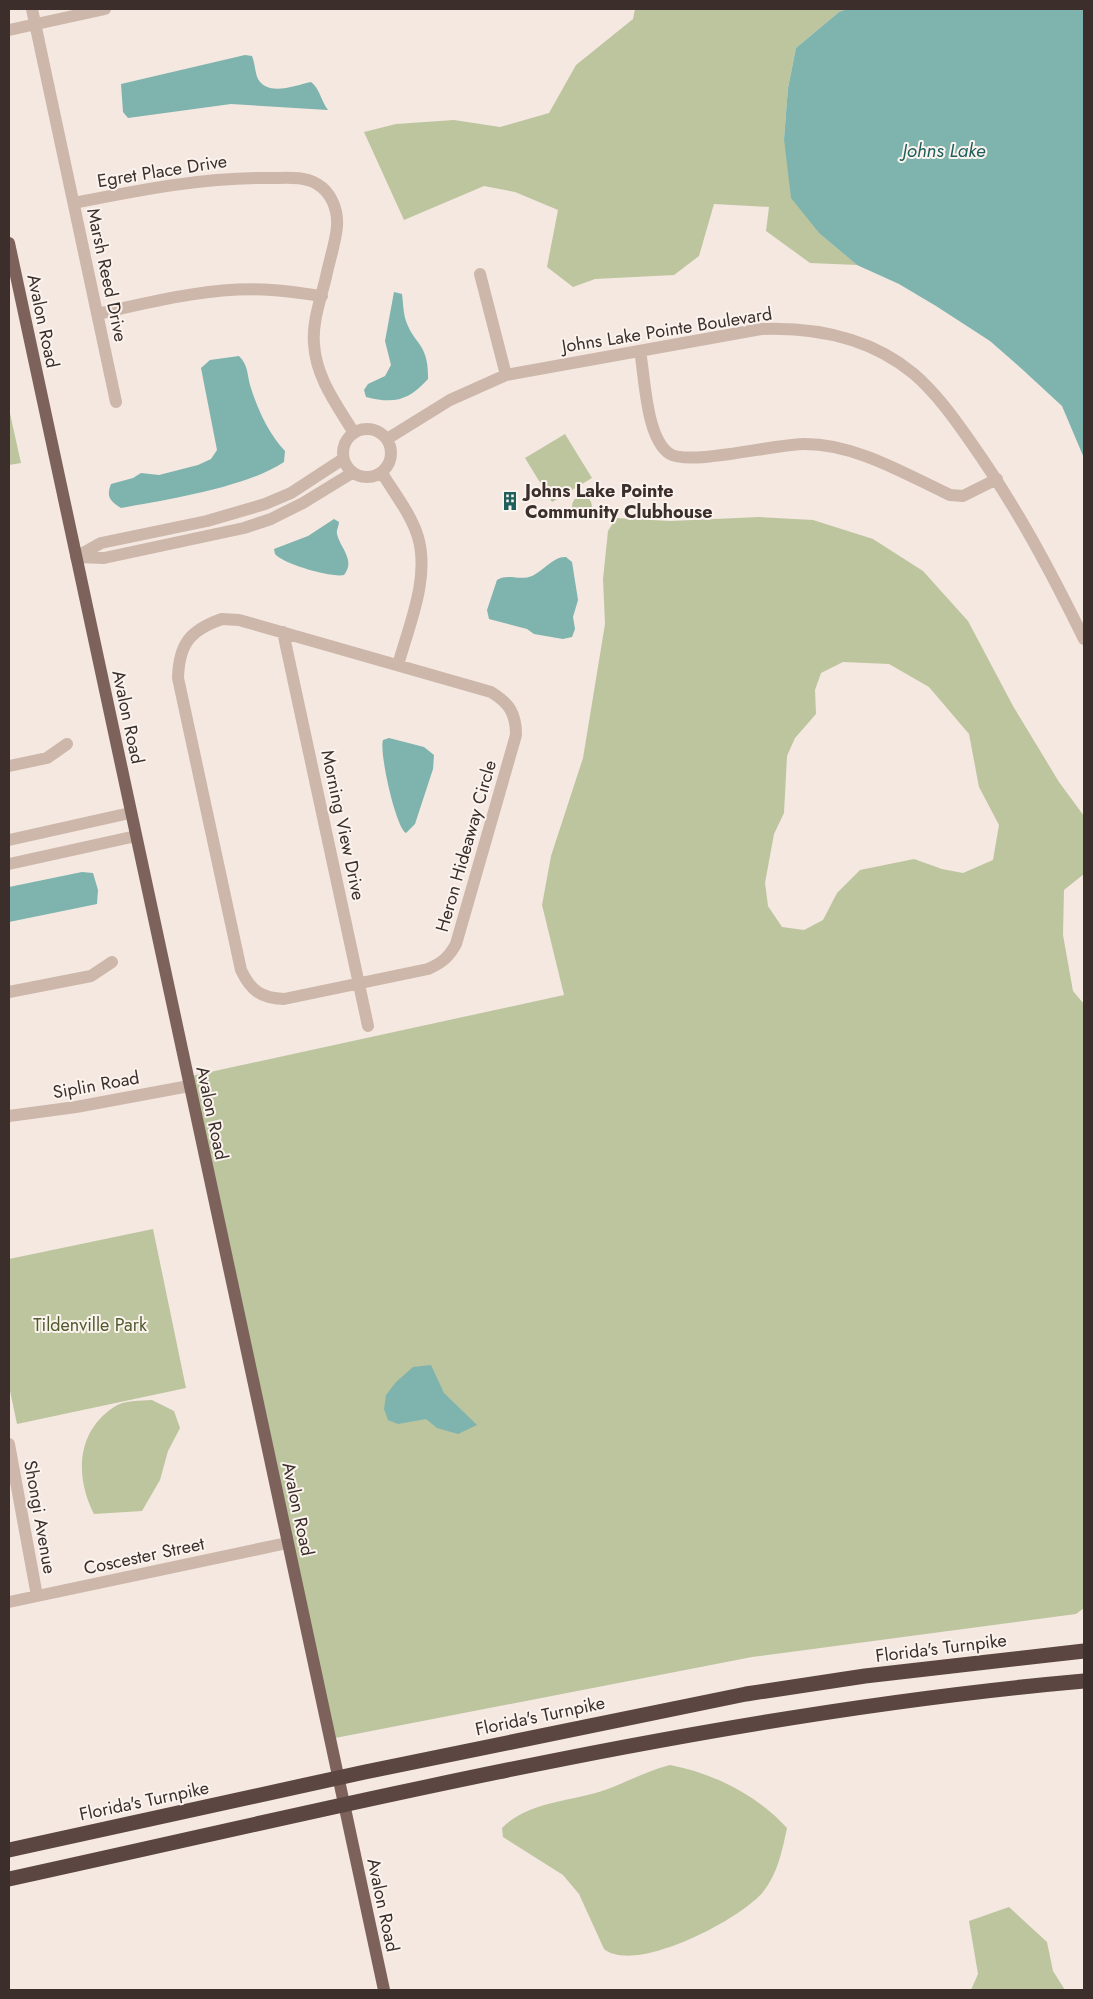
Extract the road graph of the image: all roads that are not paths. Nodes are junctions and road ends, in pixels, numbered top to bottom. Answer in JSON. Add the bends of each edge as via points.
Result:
{"nodes":[{"id":1,"x":32,"y":9,"type":"edge"},
{"id":2,"x":105,"y":9,"type":"edge"},
{"id":3,"x":35,"y":24,"type":"junction"},
{"id":4,"x":9,"y":30,"type":"edge"},
{"id":5,"x":74,"y":203,"type":"junction"},
{"id":6,"x":9,"y":243,"type":"edge"},
{"id":7,"x":480,"y":274,"type":"dead end"},
{"id":8,"x":322,"y":296,"type":"junction"},
{"id":9,"x":97,"y":314,"type":"junction"},
{"id":10,"x":640,"y":351,"type":"junction"},
{"id":11,"x":506,"y":375,"type":"junction"},
{"id":12,"x":116,"y":402,"type":"dead end"},
{"id":13,"x":354,"y":433,"type":"junction"},
{"id":14,"x":387,"y":439,"type":"junction"},
{"id":15,"x":343,"y":459,"type":"junction"},
{"id":16,"x":352,"y":472,"type":"junction"},
{"id":17,"x":382,"y":473,"type":"junction"},
{"id":18,"x":997,"y":479,"type":"junction"},
{"id":19,"x":207,"y":521,"type":"junction"},
{"id":20,"x":210,"y":536,"type":"junction"},
{"id":21,"x":76,"y":557,"type":"junction"},
{"id":22,"x":283,"y":632,"type":"junction"},
{"id":23,"x":1084,"y":639,"type":"edge"},
{"id":24,"x":398,"y":665,"type":"junction"},
{"id":25,"x":67,"y":744,"type":"dead end"},
{"id":26,"x":9,"y":766,"type":"edge"},
{"id":27,"x":130,"y":813,"type":"junction"},
{"id":28,"x":136,"y":836,"type":"junction"},
{"id":29,"x":9,"y":840,"type":"edge"},
{"id":30,"x":9,"y":864,"type":"edge"},
{"id":31,"x":112,"y":962,"type":"dead end"},
{"id":32,"x":359,"y":984,"type":"junction"},
{"id":33,"x":9,"y":992,"type":"edge"},
{"id":34,"x":368,"y":1026,"type":"dead end"},
{"id":35,"x":189,"y":1086,"type":"junction"},
{"id":36,"x":9,"y":1116,"type":"edge"},
{"id":37,"x":9,"y":1444,"type":"edge"},
{"id":38,"x":287,"y":1544,"type":"junction"},
{"id":39,"x":37,"y":1596,"type":"junction"},
{"id":40,"x":9,"y":1602,"type":"edge"},
{"id":41,"x":1084,"y":1651,"type":"edge"},
{"id":42,"x":1084,"y":1681,"type":"edge"},
{"id":43,"x":9,"y":1850,"type":"edge"},
{"id":44,"x":9,"y":1879,"type":"edge"},
{"id":45,"x":384,"y":1990,"type":"edge"}],
"edges":[{"from":1,"to":3,"type":"street","name":"Marsh Reed Drive"},
{"from":2,"to":3,"type":"street"},
{"from":3,"to":4,"type":"street"},
{"from":3,"to":5,"type":"street","name":"Marsh Reed Drive"},
{"from":5,"to":8,"type":"street","name":"Egret Place Drive","via":[[152,187],[224,178],[300,179],[316,183],[329,194],[336,209],[337,226]]},
{"from":5,"to":9,"type":"street","name":"Marsh Reed Drive"},
{"from":6,"to":21,"type":"main road","name":"Avalon Road"},
{"from":7,"to":11,"type":"street"},
{"from":8,"to":9,"type":"street","via":[[271,290],[228,291],[183,295]]},
{"from":8,"to":13,"type":"street","name":"Egret Place Drive","via":[[314,343],[316,363],[325,386]]},
{"from":9,"to":12,"type":"street","name":"Marsh Reed Drive"},
{"from":10,"to":11,"type":"street","name":"Johns Lake Pointe Boulevard"},
{"from":10,"to":18,"type":"street","name":"Johns Lake Pointe Boulevard","via":[[761,329],[794,328],[834,334],[878,351],[914,374],[949,412]]},
{"from":10,"to":18,"type":"street","via":[[653,430],[659,443],[671,454],[682,458],[807,444],[840,448],[866,456],[950,495],[963,496]]},
{"from":11,"to":14,"type":"street","name":"Johns Lake Pointe Boulevard","via":[[450,400]]},
{"from":13,"to":14,"type":"street","via":[[370,429]]},
{"from":13,"to":15,"type":"street","via":[[343,448]]},
{"from":14,"to":17,"type":"street","via":[[392,458]]},
{"from":15,"to":16,"type":"street"},
{"from":15,"to":19,"type":"street","via":[[291,493],[239,513]]},
{"from":16,"to":17,"type":"street","via":[[371,478]]},
{"from":16,"to":20,"type":"street","via":[[303,503],[271,518]]},
{"from":17,"to":24,"type":"street","via":[[411,521],[421,555],[418,593]]},
{"from":18,"to":23,"type":"street","name":"Johns Lake Pointe Boulevard","via":[[1042,553]]},
{"from":19,"to":20,"type":"street"},
{"from":19,"to":21,"type":"street","via":[[101,544]]},
{"from":20,"to":21,"type":"street","via":[[104,558]]},
{"from":21,"to":27,"type":"main road","name":"Avalon Road"},
{"from":22,"to":24,"type":"street","name":"Heron Hideaway Circle"},
{"from":22,"to":32,"type":"street","name":"Morning View Drive"},
{"from":22,"to":32,"type":"street","name":"Heron Hideaway Circle","via":[[239,620],[222,619],[192,634],[178,662],[178,678],[241,970],[255,992],[269,998],[284,999]]},
{"from":24,"to":32,"type":"street","name":"Heron Hideaway Circle","via":[[491,692],[504,699],[513,711],[516,735],[450,956],[428,969]]},
{"from":25,"to":26,"type":"street","via":[[47,758]]},
{"from":27,"to":28,"type":"main road","name":"Avalon Road"},
{"from":27,"to":29,"type":"street"},
{"from":28,"to":30,"type":"street"},
{"from":28,"to":35,"type":"main road","name":"Avalon Road"},
{"from":31,"to":33,"type":"street","via":[[91,976]]},
{"from":32,"to":34,"type":"street","name":"Morning View Drive"},
{"from":35,"to":36,"type":"street","name":"Siplin Road"},
{"from":35,"to":38,"type":"main road","name":"Avalon Road"},
{"from":37,"to":39,"type":"street","name":"Shongi Avenue"},
{"from":38,"to":39,"type":"street","name":"Coscester Street"},
{"from":38,"to":45,"type":"main road","name":"Avalon Road"},
{"from":39,"to":40,"type":"street","name":"Coscester Street"},
{"from":41,"to":43,"type":"highway","name":"Florida's Turnpike","via":[[875,1674],[746,1694],[365,1772]]},
{"from":42,"to":44,"type":"highway","via":[[978,1691],[751,1723],[639,1743]]}]}
